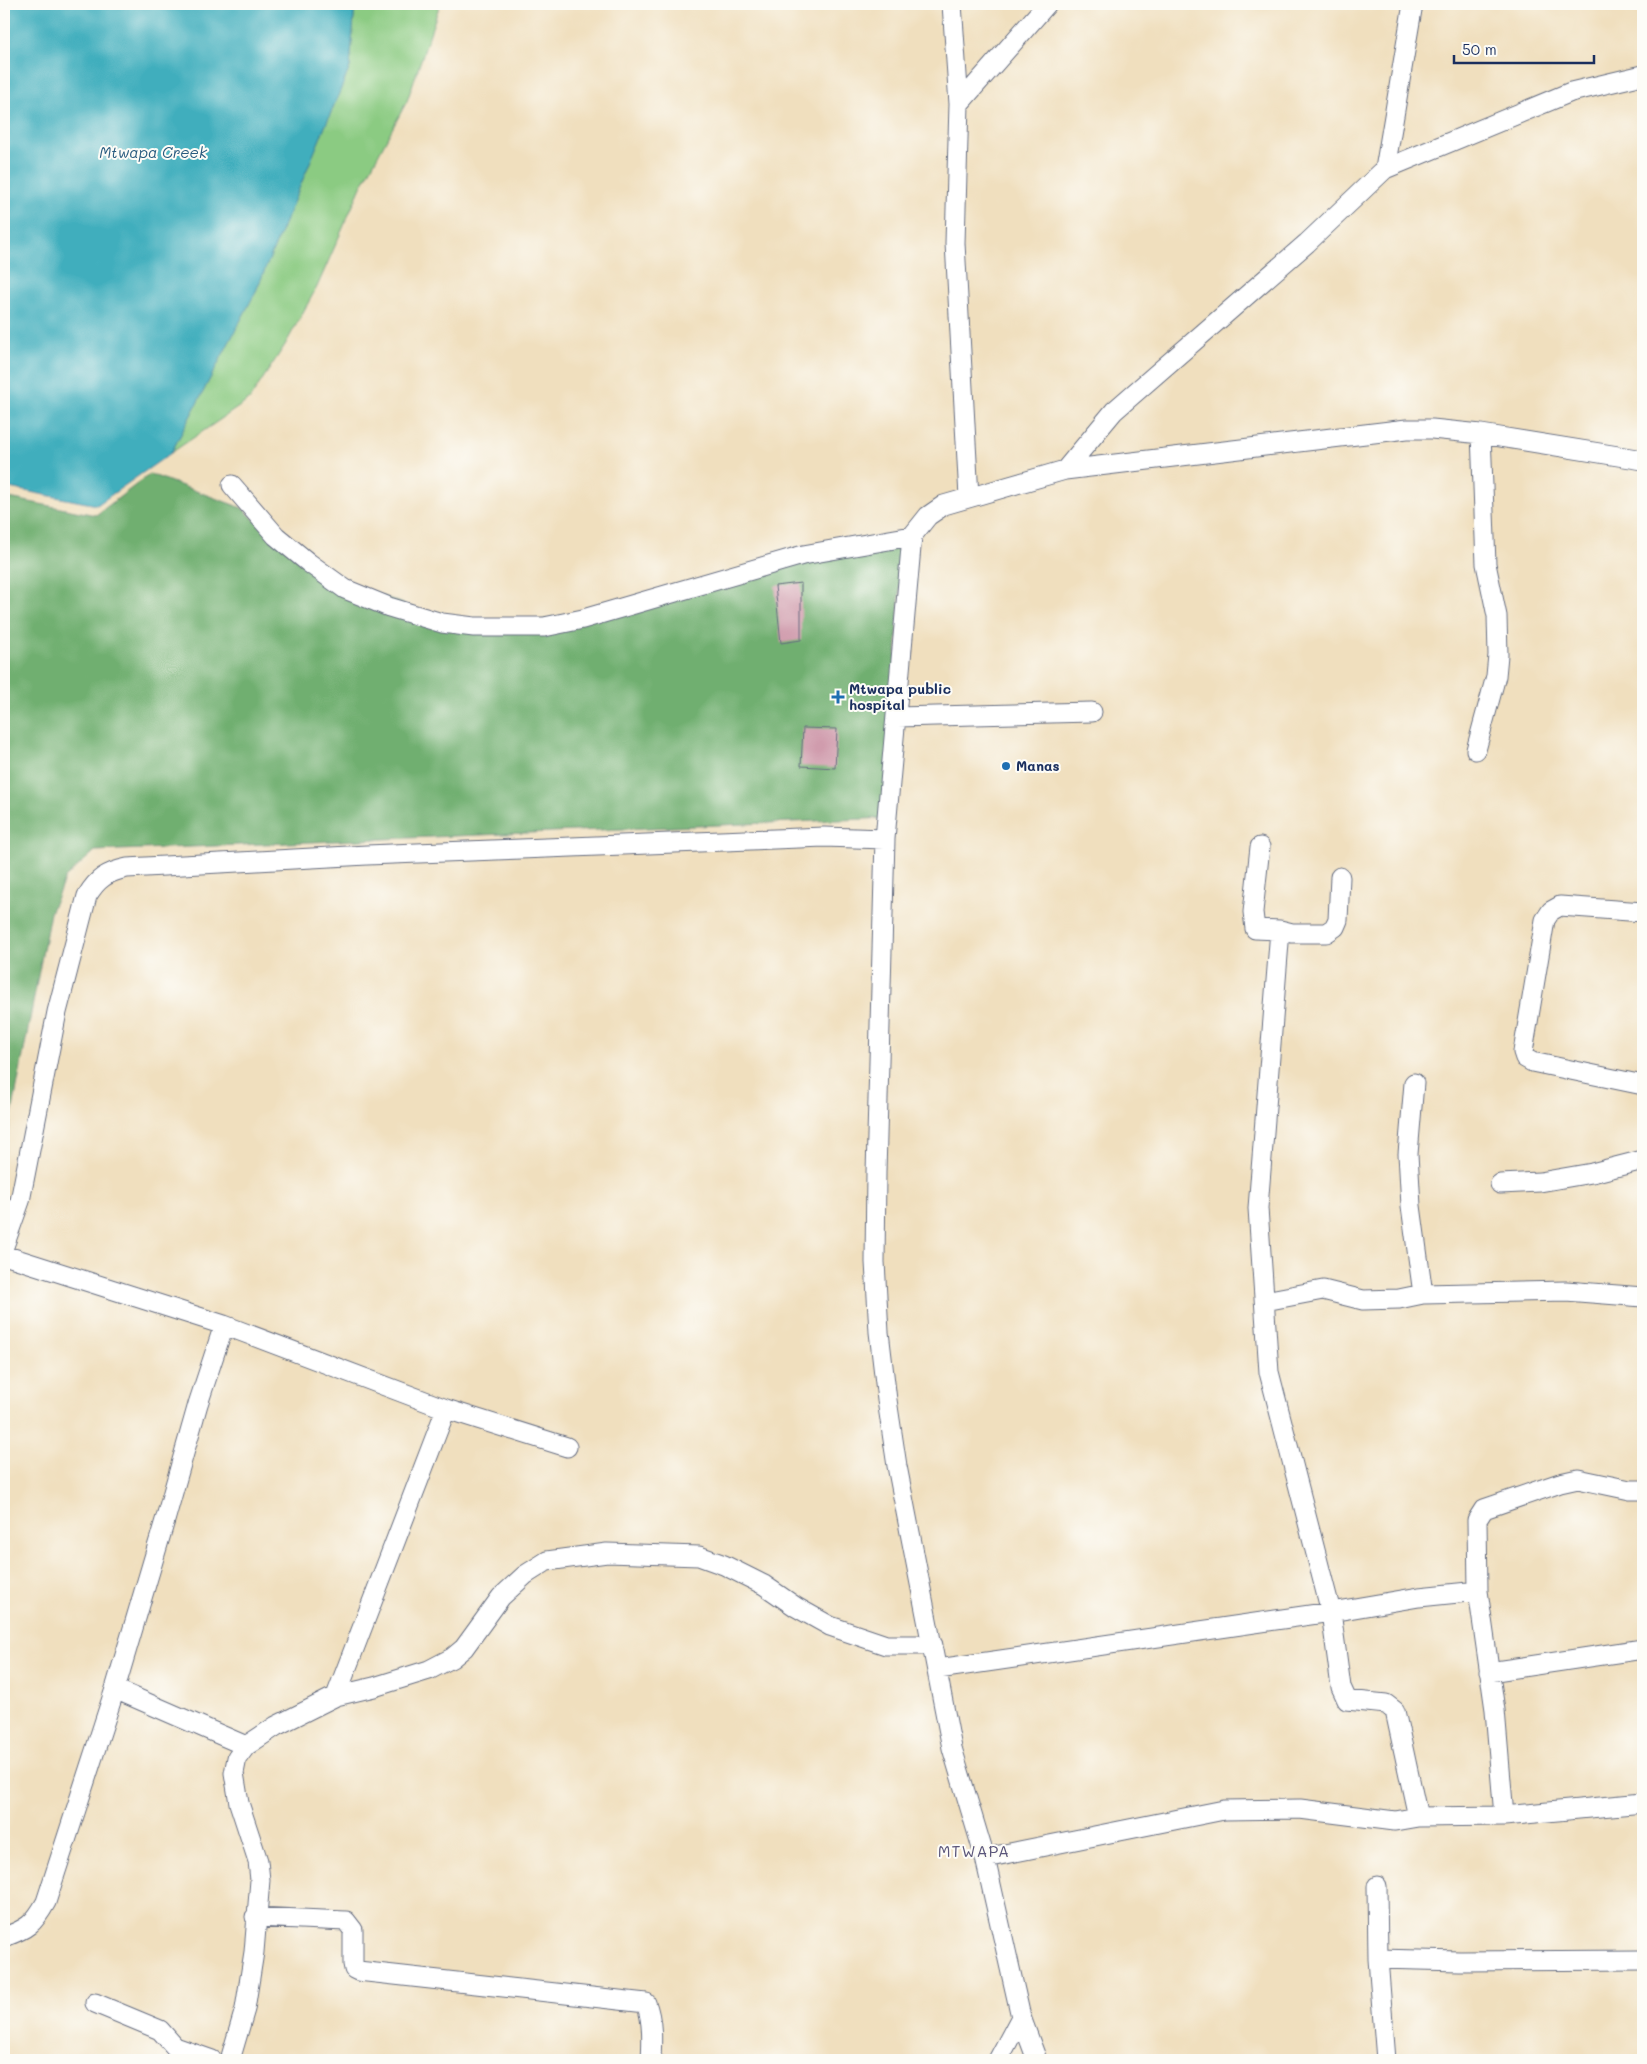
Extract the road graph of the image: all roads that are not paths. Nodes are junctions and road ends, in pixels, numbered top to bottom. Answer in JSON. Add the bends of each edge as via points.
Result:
{"nodes":[{"id":1,"x":952,"y":4,"type":"edge"},
{"id":2,"x":1047,"y":4,"type":"edge"},
{"id":3,"x":1413,"y":4,"type":"edge"},
{"id":4,"x":1643,"y":75,"type":"edge"},
{"id":5,"x":959,"y":104,"type":"junction"},
{"id":6,"x":1385,"y":169,"type":"junction"},
{"id":7,"x":1481,"y":434,"type":"junction"},
{"id":8,"x":1643,"y":460,"type":"edge"},
{"id":9,"x":1065,"y":470,"type":"junction"},
{"id":10,"x":232,"y":485,"type":"dead end"},
{"id":11,"x":969,"y":497,"type":"junction"},
{"id":12,"x":912,"y":536,"type":"junction"},
{"id":13,"x":1092,"y":712,"type":"dead end"},
{"id":14,"x":897,"y":717,"type":"junction"},
{"id":15,"x":1476,"y":750,"type":"dead end"},
{"id":16,"x":885,"y":839,"type":"junction"},
{"id":17,"x":1260,"y":847,"type":"dead end"},
{"id":18,"x":1340,"y":877,"type":"dead end"},
{"id":19,"x":1643,"y":912,"type":"edge"},
{"id":20,"x":1280,"y":930,"type":"junction"},
{"id":21,"x":1414,"y":1082,"type":"dead end"},
{"id":22,"x":1643,"y":1085,"type":"edge"},
{"id":23,"x":1643,"y":1160,"type":"edge"},
{"id":24,"x":1500,"y":1184,"type":"dead end"},
{"id":25,"x":6,"y":1234,"type":"edge"},
{"id":26,"x":4,"y":1255,"type":"edge"},
{"id":27,"x":1423,"y":1294,"type":"junction"},
{"id":28,"x":1643,"y":1298,"type":"edge"},
{"id":29,"x":1265,"y":1301,"type":"junction"},
{"id":30,"x":224,"y":1326,"type":"junction"},
{"id":31,"x":446,"y":1409,"type":"junction"},
{"id":32,"x":567,"y":1448,"type":"dead end"},
{"id":33,"x":1643,"y":1490,"type":"edge"},
{"id":34,"x":1478,"y":1591,"type":"junction"},
{"id":35,"x":1331,"y":1612,"type":"junction"},
{"id":36,"x":933,"y":1645,"type":"junction"},
{"id":37,"x":1643,"y":1650,"type":"edge"},
{"id":38,"x":938,"y":1669,"type":"junction"},
{"id":39,"x":1489,"y":1672,"type":"junction"},
{"id":40,"x":115,"y":1689,"type":"junction"},
{"id":41,"x":336,"y":1696,"type":"junction"},
{"id":42,"x":246,"y":1746,"type":"junction"},
{"id":43,"x":1643,"y":1803,"type":"edge"},
{"id":44,"x":1504,"y":1816,"type":"junction"},
{"id":45,"x":1418,"y":1817,"type":"junction"},
{"id":46,"x":985,"y":1858,"type":"junction"},
{"id":47,"x":1376,"y":1886,"type":"dead end"},
{"id":48,"x":256,"y":1917,"type":"junction"},
{"id":49,"x":4,"y":1937,"type":"edge"},
{"id":50,"x":1378,"y":1959,"type":"junction"},
{"id":51,"x":1643,"y":1960,"type":"edge"},
{"id":52,"x":95,"y":2003,"type":"dead end"},
{"id":53,"x":1021,"y":2017,"type":"junction"},
{"id":54,"x":212,"y":2060,"type":"edge"},
{"id":55,"x":230,"y":2060,"type":"edge"},
{"id":56,"x":651,"y":2060,"type":"edge"},
{"id":57,"x":998,"y":2060,"type":"edge"},
{"id":58,"x":1037,"y":2060,"type":"edge"},
{"id":59,"x":1386,"y":2060,"type":"edge"}],
"edges":[{"from":1,"to":5,"type":"street"},
{"from":2,"to":5,"type":"street"},
{"from":3,"to":6,"type":"street"},
{"from":4,"to":6,"type":"street","via":[[1571,92]]},
{"from":5,"to":11,"type":"street","via":[[955,243]]},
{"from":6,"to":9,"type":"street","via":[[1114,412]]},
{"from":7,"to":8,"type":"street"},
{"from":7,"to":9,"type":"street","via":[[1407,429]]},
{"from":7,"to":15,"type":"street","via":[[1486,564],[1497,616],[1498,655],[1496,676]]},
{"from":9,"to":11,"type":"street"},
{"from":10,"to":12,"type":"street","via":[[276,536],[345,588],[390,607],[442,623],[474,627],[544,628],[803,555]]},
{"from":11,"to":12,"type":"street","via":[[944,505],[928,516]]},
{"from":12,"to":14,"type":"street"},
{"from":13,"to":14,"type":"street"},
{"from":14,"to":16,"type":"street"},
{"from":16,"to":25,"type":"street","via":[[824,838],[368,855],[113,871],[94,884],[88,896],[57,1012],[20,1200]]},
{"from":16,"to":36,"type":"street","via":[[875,1270],[887,1400]]},
{"from":17,"to":20,"type":"street","via":[[1253,912],[1255,929]]},
{"from":18,"to":20,"type":"street","via":[[1335,927],[1326,933]]},
{"from":19,"to":22,"type":"street","via":[[1560,906],[1550,911],[1545,920],[1523,1052],[1525,1058],[1532,1062]]},
{"from":20,"to":29,"type":"street","via":[[1258,1208]]},
{"from":21,"to":27,"type":"street","via":[[1408,1154],[1411,1206]]},
{"from":23,"to":24,"type":"street","via":[[1540,1182]]},
{"from":26,"to":30,"type":"street"},
{"from":27,"to":28,"type":"street","via":[[1566,1292]]},
{"from":27,"to":29,"type":"street","via":[[1399,1299],[1363,1300],[1323,1290]]},
{"from":29,"to":35,"type":"street","via":[[1269,1372]]},
{"from":30,"to":31,"type":"street"},
{"from":30,"to":40,"type":"street"},
{"from":31,"to":32,"type":"street"},
{"from":31,"to":41,"type":"street"},
{"from":33,"to":34,"type":"street","via":[[1578,1479],[1484,1509],[1477,1520]]},
{"from":34,"to":35,"type":"street"},
{"from":34,"to":39,"type":"street"},
{"from":35,"to":38,"type":"street"},
{"from":35,"to":45,"type":"street","via":[[1341,1687],[1346,1700],[1386,1704],[1395,1710]]},
{"from":36,"to":38,"type":"street"},
{"from":36,"to":41,"type":"street","via":[[886,1646],[830,1626],[796,1608],[764,1585],[699,1556],[607,1553],[547,1561],[525,1575],[501,1597],[464,1648],[452,1658],[429,1670]]},
{"from":37,"to":39,"type":"street"},
{"from":38,"to":46,"type":"street","via":[[952,1748]]},
{"from":39,"to":44,"type":"street"},
{"from":40,"to":42,"type":"street"},
{"from":40,"to":49,"type":"street","via":[[46,1902],[38,1917],[25,1929]]},
{"from":41,"to":42,"type":"street","via":[[294,1716]]},
{"from":42,"to":48,"type":"street","via":[[237,1758],[234,1774],[239,1803],[260,1873]]},
{"from":43,"to":44,"type":"street"},
{"from":44,"to":45,"type":"street"},
{"from":45,"to":46,"type":"street","via":[[1395,1821],[1300,1809],[1224,1810]]},
{"from":46,"to":53,"type":"street"},
{"from":47,"to":50,"type":"street"},
{"from":48,"to":55,"type":"street","via":[[245,2009]]},
{"from":48,"to":56,"type":"street","via":[[346,1921],[354,1930],[353,1964],[358,1971],[646,2003],[652,2042]]},
{"from":50,"to":51,"type":"street","via":[[1460,1962]]},
{"from":50,"to":59,"type":"street"},
{"from":52,"to":54,"type":"street","via":[[160,2030],[175,2047]]},
{"from":53,"to":57,"type":"street"},
{"from":53,"to":58,"type":"street"}]}
